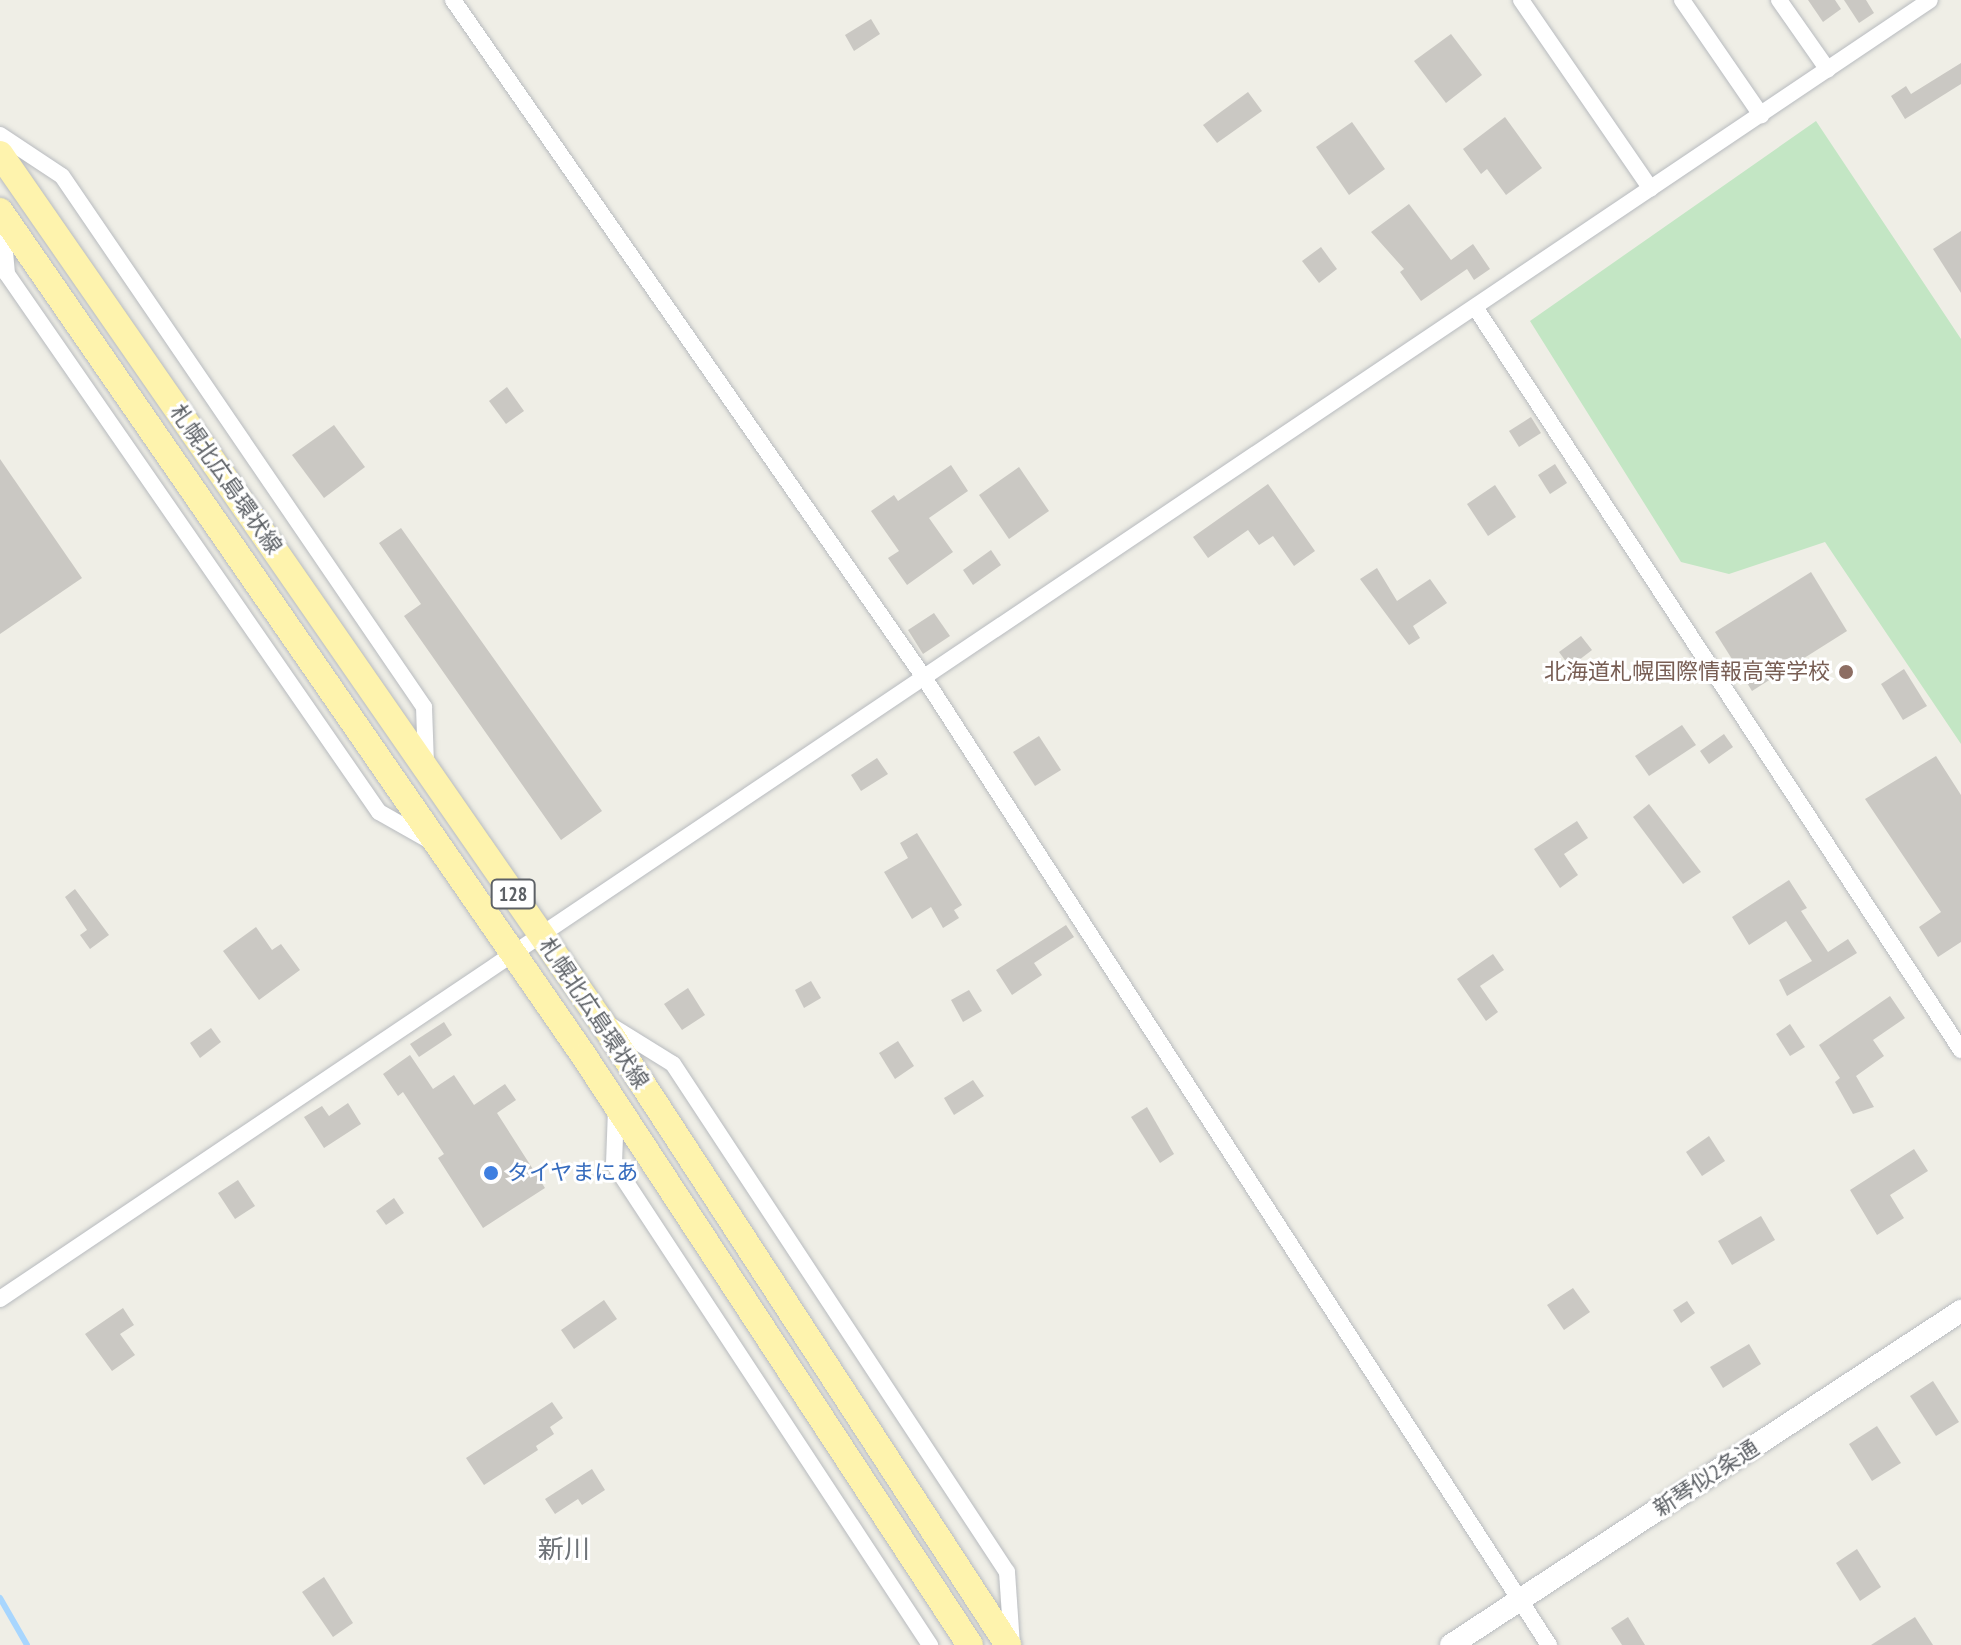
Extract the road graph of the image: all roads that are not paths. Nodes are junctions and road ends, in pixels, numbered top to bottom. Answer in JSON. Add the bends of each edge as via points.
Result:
{"nodes":[{"id":1,"x":453,"y":0,"type":"edge"},
{"id":2,"x":1521,"y":0,"type":"edge"},
{"id":3,"x":1682,"y":0,"type":"edge"},
{"id":4,"x":1779,"y":0,"type":"edge"},
{"id":5,"x":1930,"y":0,"type":"edge"},
{"id":6,"x":1828,"y":70,"type":"junction"},
{"id":7,"x":1761,"y":115,"type":"junction"},
{"id":8,"x":0,"y":135,"type":"edge"},
{"id":9,"x":0,"y":154,"type":"edge"},
{"id":10,"x":1651,"y":189,"type":"junction"},
{"id":11,"x":1,"y":213,"type":"edge"},
{"id":12,"x":1475,"y":307,"type":"junction"},
{"id":13,"x":923,"y":676,"type":"junction"},
{"id":14,"x":426,"y":768,"type":"junction"},
{"id":15,"x":541,"y":935,"type":"junction"},
{"id":16,"x":514,"y":954,"type":"junction"},
{"id":17,"x":599,"y":1018,"type":"junction"},
{"id":18,"x":1961,"y":1050,"type":"edge"},
{"id":19,"x":617,"y":1105,"type":"junction"},
{"id":20,"x":0,"y":1299,"type":"edge"},
{"id":21,"x":1961,"y":1311,"type":"edge"},
{"id":22,"x":1519,"y":1600,"type":"junction"},
{"id":23,"x":930,"y":1645,"type":"edge"},
{"id":24,"x":970,"y":1645,"type":"edge"},
{"id":25,"x":1010,"y":1645,"type":"edge"},
{"id":26,"x":1451,"y":1645,"type":"edge"},
{"id":27,"x":1549,"y":1645,"type":"edge"}],
"edges":[{"from":1,"to":13,"type":"street"},
{"from":2,"to":10,"type":"street"},
{"from":3,"to":7,"type":"street"},
{"from":4,"to":6,"type":"street"},
{"from":5,"to":6,"type":"street"},
{"from":6,"to":7,"type":"street"},
{"from":7,"to":10,"type":"street"},
{"from":8,"to":14,"type":"street","via":[[62,176],[424,707]]},
{"from":9,"to":14,"type":"main road","name":"札幌北広島環状線","number":"128"},
{"from":10,"to":12,"type":"street"},
{"from":11,"to":16,"type":"main road","name":"札幌北広島環状線","number":"128"},
{"from":12,"to":13,"type":"street"},
{"from":12,"to":18,"type":"street"},
{"from":13,"to":15,"type":"street"},
{"from":13,"to":22,"type":"street"},
{"from":14,"to":15,"type":"main road","name":"札幌北広島環状線","number":"128"},
{"from":15,"to":16,"type":"street"},
{"from":15,"to":17,"type":"main road","name":"札幌北広島環状線","number":"128"},
{"from":16,"to":19,"type":"main road","name":"札幌北広島環状線","number":"128"},
{"from":16,"to":20,"type":"street"},
{"from":17,"to":25,"type":"main road","name":"札幌北広島環状線","number":"128"},
{"from":17,"to":25,"type":"street","via":[[673,1064],[1007,1572]]},
{"from":19,"to":23,"type":"street","via":[[614,1164]]},
{"from":19,"to":24,"type":"main road","name":"札幌北広島環状線","number":"128"},
{"from":21,"to":22,"type":"street","name":"新琴似2条通"},
{"from":22,"to":26,"type":"street","name":"新琴似2条通"},
{"from":22,"to":27,"type":"street"}]}
